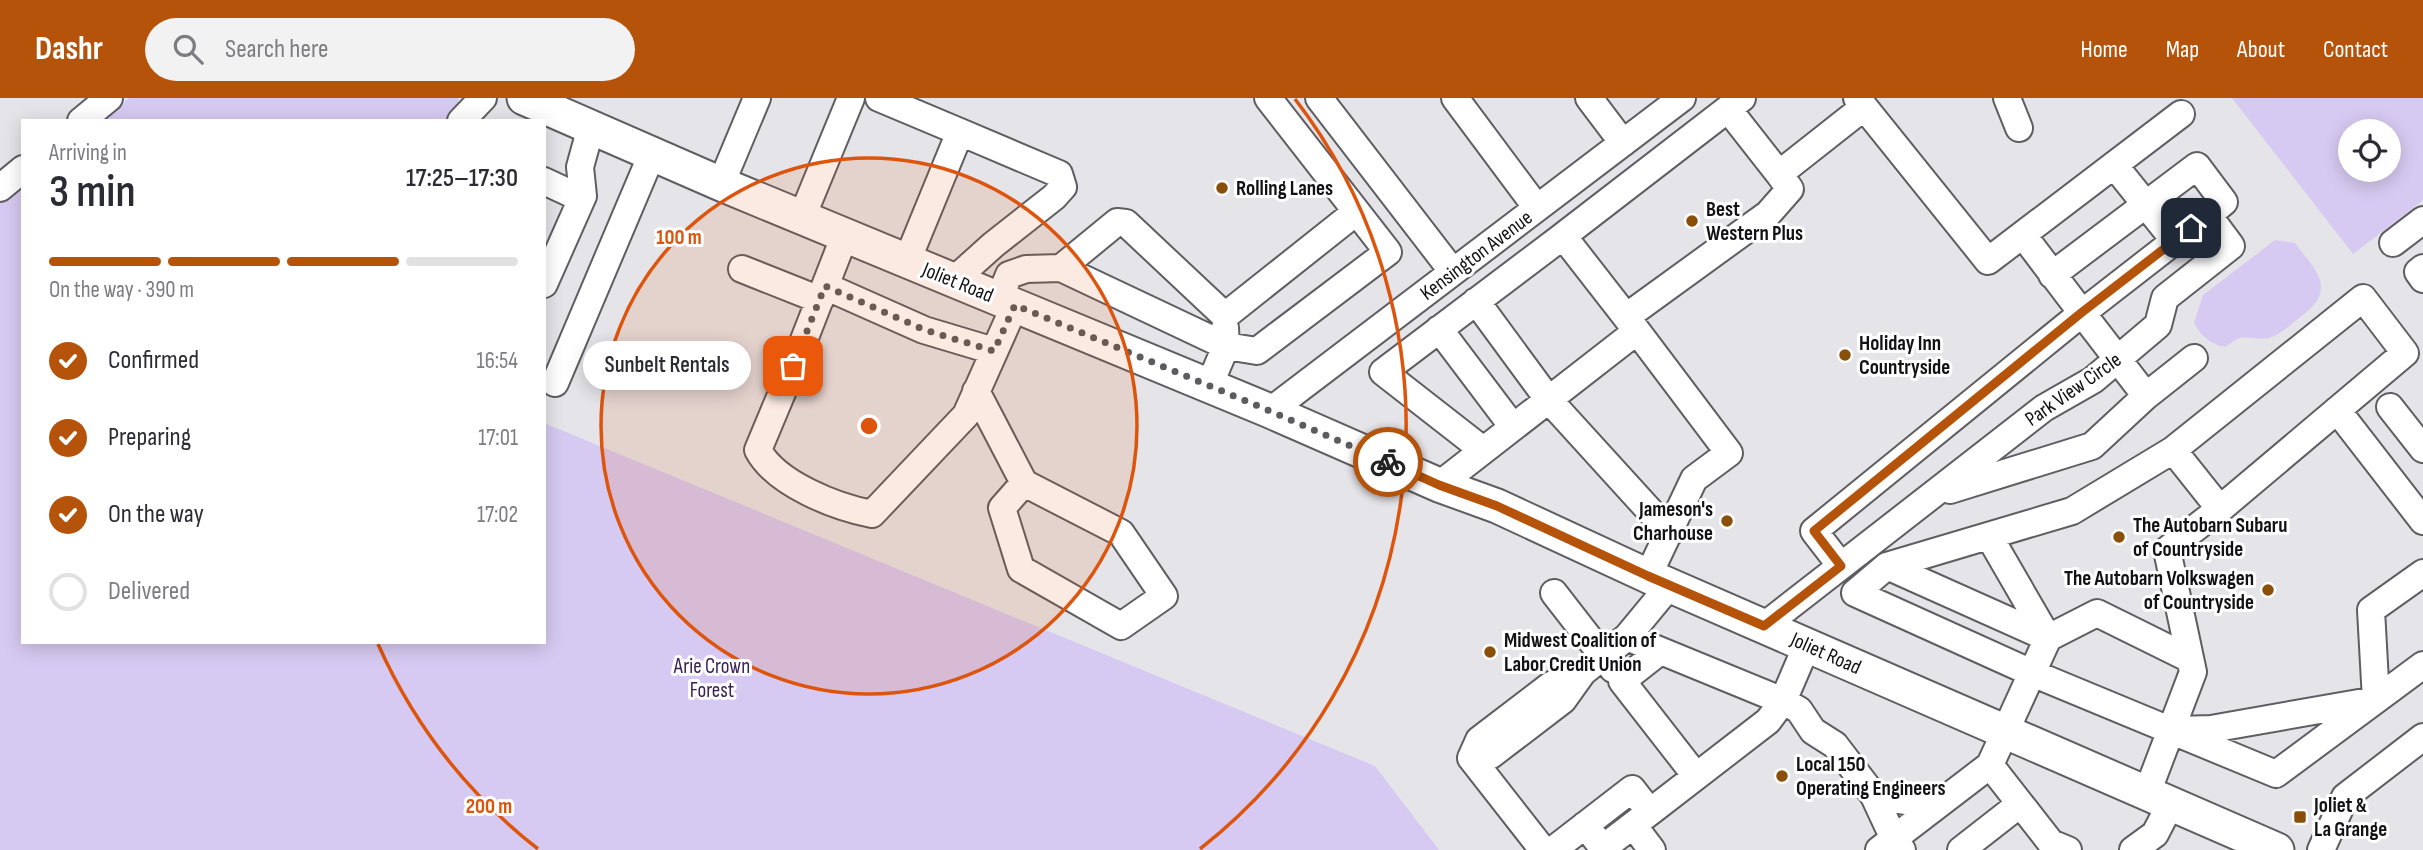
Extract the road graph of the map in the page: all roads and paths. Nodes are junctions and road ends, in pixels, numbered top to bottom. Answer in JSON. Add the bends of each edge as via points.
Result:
{"nodes":[{"id":1,"x":109,"y":98,"type":"edge"},
{"id":2,"x":483,"y":98,"type":"edge"},
{"id":3,"x":526,"y":98,"type":"edge"},
{"id":4,"x":757,"y":98,"type":"edge"},
{"id":5,"x":851,"y":98,"type":"edge"},
{"id":6,"x":879,"y":98,"type":"edge"},
{"id":7,"x":1268,"y":98,"type":"edge"},
{"id":8,"x":1319,"y":98,"type":"edge"},
{"id":9,"x":1454,"y":98,"type":"edge"},
{"id":10,"x":1589,"y":98,"type":"edge"},
{"id":11,"x":1682,"y":98,"type":"edge"},
{"id":12,"x":2007,"y":98,"type":"edge"},
{"id":13,"x":1861,"y":102,"type":"edge"},
{"id":14,"x":1735,"y":104,"type":"edge"},
{"id":15,"x":2181,"y":114,"type":"dead end"},
{"id":16,"x":83,"y":119,"type":"edge"},
{"id":17,"x":463,"y":119,"type":"edge"},
{"id":18,"x":591,"y":127,"type":"junction"},
{"id":19,"x":2019,"y":128,"type":"dead end"},
{"id":20,"x":960,"y":132,"type":"junction"},
{"id":21,"x":1623,"y":143,"type":"junction"},
{"id":22,"x":652,"y":153,"type":"junction"},
{"id":23,"x":2115,"y":165,"type":"junction"},
{"id":24,"x":21,"y":171,"type":"edge"},
{"id":25,"x":1779,"y":174,"type":"junction"},
{"id":26,"x":546,"y":182,"type":"edge"},
{"id":27,"x":721,"y":184,"type":"junction"},
{"id":28,"x":0,"y":188,"type":"edge"},
{"id":29,"x":583,"y":197,"type":"junction"},
{"id":30,"x":2146,"y":204,"type":"junction"},
{"id":31,"x":1537,"y":208,"type":"junction"},
{"id":32,"x":1356,"y":212,"type":"junction"},
{"id":33,"x":2208,"y":215,"type":"junction"},
{"id":34,"x":802,"y":217,"type":"junction"},
{"id":35,"x":2423,"y":220,"type":"edge"},
{"id":36,"x":845,"y":235,"type":"junction"},
{"id":37,"x":2023,"y":235,"type":"junction"},
{"id":38,"x":1563,"y":236,"type":"junction"},
{"id":39,"x":2175,"y":241,"type":"junction"},
{"id":40,"x":2393,"y":243,"type":"dead end"},
{"id":41,"x":907,"y":261,"type":"junction"},
{"id":42,"x":1061,"y":268,"type":"junction"},
{"id":43,"x":2423,"y":268,"type":"edge"},
{"id":44,"x":742,"y":269,"type":"dead end"},
{"id":45,"x":1453,"y":272,"type":"junction"},
{"id":46,"x":2052,"y":275,"type":"junction"},
{"id":47,"x":2423,"y":279,"type":"edge"},
{"id":48,"x":546,"y":280,"type":"edge"},
{"id":49,"x":954,"y":280,"type":"junction"},
{"id":50,"x":822,"y":293,"type":"junction"},
{"id":51,"x":1476,"y":301,"type":"junction"},
{"id":52,"x":1007,"y":302,"type":"junction"},
{"id":53,"x":2081,"y":313,"type":"junction"},
{"id":54,"x":1225,"y":316,"type":"junction"},
{"id":55,"x":1631,"y":324,"type":"junction"},
{"id":56,"x":1439,"y":329,"type":"junction"},
{"id":57,"x":1226,"y":346,"type":"junction"},
{"id":58,"x":994,"y":351,"type":"junction"},
{"id":59,"x":2194,"y":358,"type":"dead end"},
{"id":60,"x":2117,"y":359,"type":"junction"},
{"id":61,"x":555,"y":383,"type":"dead end"},
{"id":62,"x":1209,"y":386,"type":"junction"},
{"id":63,"x":976,"y":391,"type":"junction"},
{"id":64,"x":2146,"y":396,"type":"junction"},
{"id":65,"x":1548,"y":399,"type":"junction"},
{"id":66,"x":2390,"y":407,"type":"dead end"},
{"id":67,"x":2337,"y":410,"type":"junction"},
{"id":68,"x":1270,"y":411,"type":"junction"},
{"id":69,"x":1513,"y":427,"type":"junction"},
{"id":70,"x":2423,"y":449,"type":"edge"},
{"id":71,"x":1483,"y":450,"type":"junction"},
{"id":72,"x":2173,"y":450,"type":"junction"},
{"id":73,"x":1024,"y":483,"type":"junction"},
{"id":74,"x":1439,"y":485,"type":"junction"},
{"id":75,"x":1932,"y":495,"type":"junction"},
{"id":76,"x":2220,"y":509,"type":"junction"},
{"id":77,"x":2423,"y":521,"type":"edge"},
{"id":78,"x":1670,"y":533,"type":"junction"},
{"id":79,"x":1989,"y":536,"type":"junction"},
{"id":80,"x":1841,"y":566,"type":"junction"},
{"id":81,"x":1887,"y":566,"type":"junction"},
{"id":82,"x":2423,"y":573,"type":"edge"},
{"id":83,"x":1659,"y":580,"type":"junction"},
{"id":84,"x":1554,"y":593,"type":"dead end"},
{"id":85,"x":1764,"y":626,"type":"junction"},
{"id":86,"x":1627,"y":637,"type":"junction"},
{"id":87,"x":2048,"y":638,"type":"junction"},
{"id":88,"x":1807,"y":645,"type":"junction"},
{"id":89,"x":1659,"y":652,"type":"junction"},
{"id":90,"x":2190,"y":659,"type":"junction"},
{"id":91,"x":1593,"y":664,"type":"junction"},
{"id":92,"x":2423,"y":665,"type":"edge"},
{"id":93,"x":2032,"y":673,"type":"junction"},
{"id":94,"x":1622,"y":681,"type":"junction"},
{"id":95,"x":2376,"y":699,"type":"junction"},
{"id":96,"x":1783,"y":701,"type":"junction"},
{"id":97,"x":2170,"y":730,"type":"junction"},
{"id":98,"x":2006,"y":731,"type":"junction"},
{"id":99,"x":2423,"y":737,"type":"edge"},
{"id":100,"x":1990,"y":765,"type":"junction"},
{"id":101,"x":1696,"y":776,"type":"junction"},
{"id":102,"x":1874,"y":796,"type":"junction"},
{"id":103,"x":2159,"y":798,"type":"junction"},
{"id":104,"x":2020,"y":804,"type":"junction"},
{"id":105,"x":1936,"y":806,"type":"junction"},
{"id":106,"x":1641,"y":819,"type":"junction"},
{"id":107,"x":1585,"y":825,"type":"junction"},
{"id":108,"x":1892,"y":846,"type":"edge"},
{"id":109,"x":1543,"y":850,"type":"edge"},
{"id":110,"x":1553,"y":850,"type":"edge"},
{"id":111,"x":1652,"y":850,"type":"edge"},
{"id":112,"x":1961,"y":850,"type":"edge"},
{"id":113,"x":2068,"y":850,"type":"edge"},
{"id":114,"x":2133,"y":850,"type":"edge"},
{"id":115,"x":2277,"y":850,"type":"edge"},
{"id":116,"x":2321,"y":850,"type":"edge"}],
"edges":[{"from":1,"to":16,"type":"street"},
{"from":2,"to":17,"type":"street"},
{"from":3,"to":18,"type":"main road","name":"Joliet Road"},
{"from":4,"to":27,"type":"street"},
{"from":5,"to":34,"type":"street"},
{"from":6,"to":20,"type":"street"},
{"from":7,"to":32,"type":"street"},
{"from":8,"to":45,"type":"street"},
{"from":9,"to":31,"type":"street"},
{"from":10,"to":21,"type":"street"},
{"from":11,"to":21,"type":"street","name":"Kensington Avenue"},
{"from":12,"to":19,"type":"street"},
{"from":13,"to":25,"type":"street"},
{"from":13,"to":37,"type":"street","via":[[1988,261]]},
{"from":14,"to":25,"type":"street"},
{"from":14,"to":38,"type":"street"},
{"from":15,"to":23,"type":"street"},
{"from":18,"to":22,"type":"main road","name":"Joliet Road"},
{"from":18,"to":29,"type":"street","via":[[580,167]]},
{"from":20,"to":41,"type":"street"},
{"from":20,"to":49,"type":"street","via":[[1059,174],[1063,187]]},
{"from":21,"to":31,"type":"street","name":"Kensington Avenue"},
{"from":22,"to":27,"type":"main road","name":"Joliet Road"},
{"from":22,"to":61,"type":"street"},
{"from":23,"to":30,"type":"street"},
{"from":23,"to":37,"type":"street"},
{"from":24,"to":28,"type":"street"},
{"from":25,"to":55,"type":"street","via":[[1790,189],[1768,214]]},
{"from":26,"to":29,"type":"street"},
{"from":27,"to":34,"type":"main road","name":"Joliet Road"},
{"from":29,"to":48,"type":"street"},
{"from":30,"to":33,"type":"street","via":[[2197,166],[2224,202]]},
{"from":30,"to":39,"type":"street"},
{"from":30,"to":46,"type":"street"},
{"from":31,"to":45,"type":"street","name":"Kensington Avenue"},
{"from":32,"to":54,"type":"street"},
{"from":32,"to":57,"type":"street","via":[[1388,252],[1257,351]]},
{"from":33,"to":39,"type":"street"},
{"from":33,"to":60,"type":"street","name":"Park View Circle","via":[[2231,246],[2165,298],[2158,325]]},
{"from":34,"to":36,"type":"main road","name":"Joliet Road"},
{"from":35,"to":40,"type":"street"},
{"from":36,"to":41,"type":"main road","name":"Joliet Road"},
{"from":36,"to":50,"type":"street"},
{"from":37,"to":46,"type":"street"},
{"from":38,"to":51,"type":"street"},
{"from":38,"to":55,"type":"street"},
{"from":39,"to":53,"type":"street"},
{"from":41,"to":49,"type":"main road","name":"Joliet Road"},
{"from":42,"to":52,"type":"street","via":[[1026,269],[1009,275]]},
{"from":42,"to":54,"type":"street","via":[[1117,222],[1126,223]]},
{"from":42,"to":57,"type":"street"},
{"from":43,"to":47,"type":"street","via":[[2418,272]]},
{"from":44,"to":50,"type":"street"},
{"from":45,"to":68,"type":"street","name":"Kensington Avenue"},
{"from":46,"to":53,"type":"street"},
{"from":49,"to":52,"type":"main road","name":"Joliet Road"},
{"from":50,"to":58,"type":"street"},
{"from":50,"to":63,"type":"street","via":[[758,450],[764,462],[796,486],[849,510],[872,514],[965,415]]},
{"from":51,"to":56,"type":"street"},
{"from":51,"to":65,"type":"street"},
{"from":52,"to":58,"type":"street"},
{"from":52,"to":62,"type":"main road","name":"Joliet Road"},
{"from":53,"to":60,"type":"street"},
{"from":53,"to":80,"type":"street","via":[[1814,531]]},
{"from":54,"to":57,"type":"street"},
{"from":55,"to":65,"type":"street"},
{"from":55,"to":78,"type":"street","via":[[1730,453],[1694,479]]},
{"from":56,"to":69,"type":"street"},
{"from":56,"to":71,"type":"street","via":[[1383,372]]},
{"from":57,"to":62,"type":"street"},
{"from":58,"to":63,"type":"street"},
{"from":59,"to":64,"type":"street"},
{"from":60,"to":64,"type":"street"},
{"from":60,"to":75,"type":"street","name":"Park View Circle","via":[[2093,380],[2044,408]]},
{"from":62,"to":68,"type":"main road","name":"Joliet Road"},
{"from":63,"to":73,"type":"street"},
{"from":64,"to":75,"type":"street","via":[[2092,446]]},
{"from":65,"to":69,"type":"street"},
{"from":65,"to":78,"type":"street"},
{"from":66,"to":70,"type":"street"},
{"from":67,"to":72,"type":"street","via":[[2404,353],[2363,299]]},
{"from":67,"to":76,"type":"street"},
{"from":67,"to":77,"type":"street"},
{"from":68,"to":74,"type":"main road","name":"Joliet Road"},
{"from":69,"to":71,"type":"street"},
{"from":71,"to":74,"type":"street"},
{"from":72,"to":76,"type":"street"},
{"from":72,"to":79,"type":"street","via":[[2072,511]]},
{"from":73,"to":73,"type":"street","via":[[1121,533],[1164,597],[1121,626],[1021,569],[1002,508]]},
{"from":74,"to":83,"type":"main road","name":"Joliet Road","via":[[1497,506]]},
{"from":75,"to":80,"type":"street","name":"Park View Circle"},
{"from":76,"to":90,"type":"street","via":[[2167,550]]},
{"from":78,"to":83,"type":"street"},
{"from":79,"to":81,"type":"street"},
{"from":79,"to":87,"type":"street"},
{"from":80,"to":85,"type":"street","name":"Park View Circle"},
{"from":81,"to":87,"type":"street"},
{"from":81,"to":93,"type":"street","via":[[1855,593]]},
{"from":82,"to":95,"type":"street","via":[[2371,610]]},
{"from":83,"to":85,"type":"main road","name":"Joliet Road"},
{"from":83,"to":86,"type":"street"},
{"from":84,"to":91,"type":"street"},
{"from":85,"to":88,"type":"main road","name":"Joliet Road"},
{"from":86,"to":89,"type":"street"},
{"from":86,"to":91,"type":"street"},
{"from":87,"to":90,"type":"street","via":[[2097,613]]},
{"from":87,"to":93,"type":"street"},
{"from":88,"to":96,"type":"street"},
{"from":88,"to":98,"type":"main road","name":"Joliet Road"},
{"from":89,"to":94,"type":"street"},
{"from":89,"to":96,"type":"street"},
{"from":90,"to":97,"type":"street","via":[[2193,672]]},
{"from":91,"to":94,"type":"street"},
{"from":91,"to":109,"type":"street","via":[[1563,700],[1491,755],[1471,758]]},
{"from":92,"to":95,"type":"street"},
{"from":93,"to":97,"type":"street"},
{"from":93,"to":98,"type":"street"},
{"from":94,"to":101,"type":"street"},
{"from":95,"to":97,"type":"street","via":[[2211,729]]},
{"from":95,"to":97,"type":"street","via":[[2276,774]]},
{"from":96,"to":101,"type":"street","via":[[1768,721]]},
{"from":96,"to":102,"type":"street","via":[[1799,710],[1813,731],[1835,745]]},
{"from":97,"to":103,"type":"street"},
{"from":98,"to":100,"type":"street"},
{"from":98,"to":103,"type":"main road","name":"Joliet Road"},
{"from":99,"to":116,"type":"street","via":[[2345,797]]},
{"from":100,"to":104,"type":"street"},
{"from":100,"to":105,"type":"street"},
{"from":101,"to":106,"type":"street"},
{"from":102,"to":105,"type":"street"},
{"from":102,"to":108,"type":"street"},
{"from":103,"to":114,"type":"street","via":[[2155,834]]},
{"from":103,"to":115,"type":"main road","name":"Joliet Road"},
{"from":104,"to":112,"type":"street"},
{"from":104,"to":113,"type":"street","via":[[2051,843]]},
{"from":105,"to":108,"type":"street"},
{"from":106,"to":107,"type":"street","via":[[1603,848]]},
{"from":106,"to":107,"type":"street","via":[[1632,789]]},
{"from":106,"to":111,"type":"street"},
{"from":107,"to":110,"type":"street"}]}
